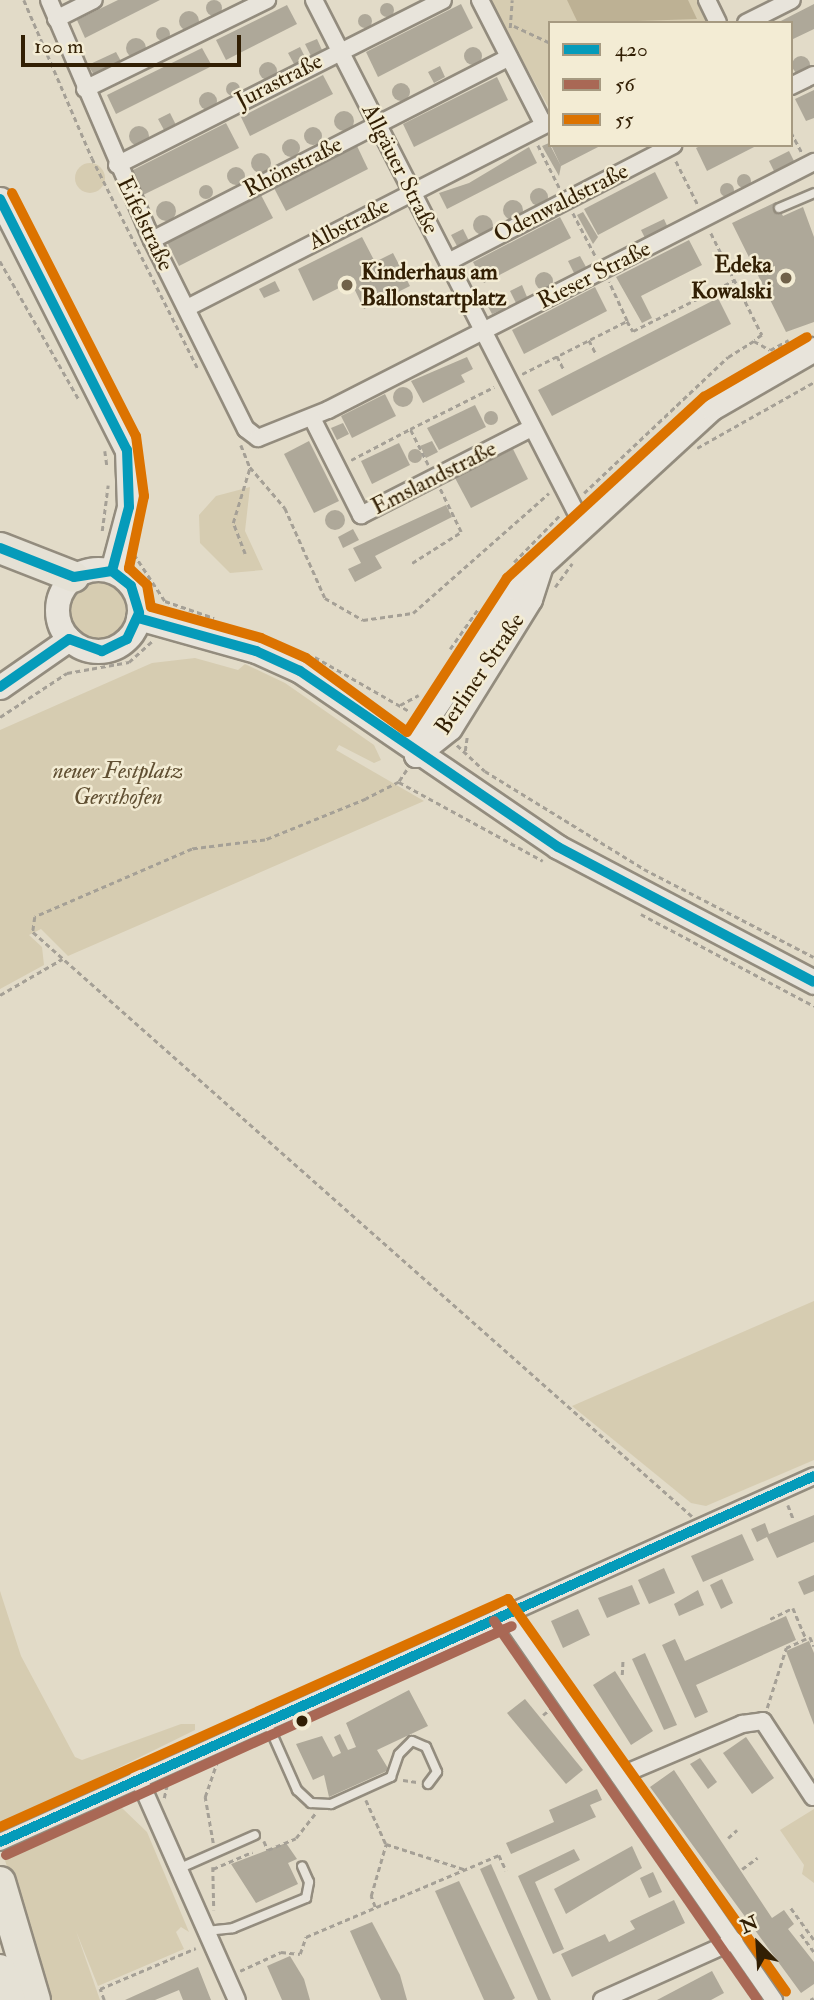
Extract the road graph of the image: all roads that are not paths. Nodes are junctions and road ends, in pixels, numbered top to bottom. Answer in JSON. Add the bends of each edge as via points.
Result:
{"nodes":[{"id":1,"x":49,"y":0,"type":"edge"},
{"id":2,"x":94,"y":0,"type":"edge"},
{"id":3,"x":267,"y":0,"type":"edge"},
{"id":4,"x":314,"y":0,"type":"edge"},
{"id":5,"x":443,"y":0,"type":"edge"},
{"id":6,"x":480,"y":0,"type":"edge"},
{"id":7,"x":706,"y":0,"type":"edge"},
{"id":8,"x":792,"y":0,"type":"edge"},
{"id":9,"x":57,"y":19,"type":"junction"},
{"id":10,"x":718,"y":21,"type":"edge"},
{"id":11,"x":750,"y":21,"type":"edge"},
{"id":12,"x":340,"y":51,"type":"junction"},
{"id":13,"x":509,"y":57,"type":"junction"},
{"id":14,"x":814,"y":75,"type":"edge"},
{"id":15,"x":793,"y":85,"type":"edge"},
{"id":16,"x":85,"y":89,"type":"junction"},
{"id":17,"x":376,"y":124,"type":"junction"},
{"id":18,"x":547,"y":124,"type":"edge"},
{"id":19,"x":669,"y":147,"type":"edge"},
{"id":20,"x":811,"y":164,"type":"edge"},
{"id":21,"x":117,"y":166,"type":"junction"},
{"id":22,"x":412,"y":191,"type":"junction"},
{"id":23,"x":814,"y":193,"type":"edge"},
{"id":24,"x":0,"y":199,"type":"edge"},
{"id":25,"x":779,"y":208,"type":"dead end"},
{"id":26,"x":152,"y":240,"type":"junction"},
{"id":27,"x":448,"y":262,"type":"junction"},
{"id":28,"x":187,"y":308,"type":"junction"},
{"id":29,"x":482,"y":332,"type":"junction"},
{"id":30,"x":814,"y":349,"type":"edge"},
{"id":31,"x":814,"y":365,"type":"edge"},
{"id":32,"x":312,"y":418,"type":"junction"},
{"id":33,"x":530,"y":429,"type":"junction"},
{"id":34,"x":258,"y":438,"type":"joint"},
{"id":35,"x":691,"y":442,"type":"junction"},
{"id":36,"x":575,"y":515,"type":"junction"},
{"id":37,"x":0,"y":548,"type":"edge"},
{"id":38,"x":0,"y":565,"type":"edge"},
{"id":39,"x":111,"y":571,"type":"junction"},
{"id":40,"x":67,"y":585,"type":"junction"},
{"id":41,"x":148,"y":620,"type":"junction"},
{"id":42,"x":69,"y":639,"type":"junction"},
{"id":43,"x":0,"y":687,"type":"edge"},
{"id":44,"x":416,"y":755,"type":"junction"},
{"id":45,"x":814,"y":982,"type":"edge"},
{"id":46,"x":814,"y":1476,"type":"edge"},
{"id":47,"x":506,"y":1613,"type":"junction"},
{"id":48,"x":266,"y":1720,"type":"junction"},
{"id":49,"x":619,"y":1776,"type":"junction"},
{"id":50,"x":138,"y":1777,"type":"junction"},
{"id":51,"x":428,"y":1784,"type":"road end"},
{"id":52,"x":813,"y":1797,"type":"edge"},
{"id":53,"x":255,"y":1835,"type":"dead end"},
{"id":54,"x":0,"y":1842,"type":"edge"},
{"id":55,"x":302,"y":1866,"type":"dead end"},
{"id":56,"x":178,"y":1869,"type":"junction"},
{"id":57,"x":0,"y":1882,"type":"edge"},
{"id":58,"x":211,"y":1935,"type":"junction"},
{"id":59,"x":734,"y":1941,"type":"junction"},
{"id":60,"x":0,"y":1970,"type":"edge"},
{"id":61,"x":10,"y":2000,"type":"edge"},
{"id":62,"x":35,"y":2000,"type":"edge"},
{"id":63,"x":237,"y":2000,"type":"edge"},
{"id":64,"x":602,"y":2000,"type":"edge"},
{"id":65,"x":774,"y":2000,"type":"edge"}],
"edges":[{"from":1,"to":9,"type":"street","name":"Eifelstraße"},
{"from":2,"to":9,"type":"street"},
{"from":3,"to":16,"type":"street"},
{"from":4,"to":12,"type":"street","name":"Allgäuer Straße"},
{"from":5,"to":12,"type":"street","name":"Jurastraße"},
{"from":6,"to":13,"type":"street"},
{"from":7,"to":10,"type":"street"},
{"from":8,"to":11,"type":"street"},
{"from":9,"to":16,"type":"street","name":"Eifelstraße"},
{"from":12,"to":17,"type":"street","name":"Allgäuer Straße"},
{"from":12,"to":21,"type":"street","name":"Jurastraße"},
{"from":13,"to":17,"type":"street","name":"Rhönstraße"},
{"from":13,"to":18,"type":"street"},
{"from":14,"to":15,"type":"street"},
{"from":16,"to":21,"type":"street","name":"Eifelstraße"},
{"from":17,"to":22,"type":"street","name":"Allgäuer Straße"},
{"from":17,"to":26,"type":"street","name":"Rhönstraße"},
{"from":18,"to":22,"type":"street","name":"Albstraße"},
{"from":19,"to":27,"type":"street","name":"Odenwaldstraße"},
{"from":20,"to":29,"type":"street","name":"Rieser Straße"},
{"from":21,"to":26,"type":"street","name":"Eifelstraße"},
{"from":22,"to":27,"type":"street","name":"Allgäuer Straße"},
{"from":22,"to":28,"type":"street","name":"Albstraße"},
{"from":23,"to":25,"type":"lane"},
{"from":24,"to":39,"type":"street","via":[[123,440],[131,471],[122,548]]},
{"from":26,"to":28,"type":"street","name":"Eifelstraße"},
{"from":27,"to":29,"type":"street","name":"Allgäuer Straße"},
{"from":28,"to":34,"type":"street","name":"Eifelstraße","via":[[246,429]]},
{"from":29,"to":32,"type":"street","name":"Rieser Straße"},
{"from":29,"to":33,"type":"street","name":"Allgäuer Straße"},
{"from":30,"to":35,"type":"street","name":"Berliner Straße","via":[[723,400]]},
{"from":31,"to":35,"type":"street","name":"Berliner Straße"},
{"from":32,"to":33,"type":"street","name":"Emslandstraße","via":[[361,516]]},
{"from":32,"to":34,"type":"street","name":"Rieser Straße"},
{"from":33,"to":36,"type":"street","name":"Allgäuer Straße"},
{"from":35,"to":36,"type":"street","name":"Berliner Straße"},
{"from":36,"to":44,"type":"street","name":"Berliner Straße","via":[[540,569],[530,599],[450,728]]},
{"from":37,"to":40,"type":"highway"},
{"from":38,"to":40,"type":"highway"},
{"from":39,"to":40,"type":"street"},
{"from":39,"to":41,"type":"street","via":[[135,592]]},
{"from":40,"to":42,"type":"street","via":[[57,614]]},
{"from":41,"to":42,"type":"street","via":[[109,650],[88,650]]},
{"from":41,"to":44,"type":"street","via":[[300,671]]},
{"from":42,"to":43,"type":"street"},
{"from":44,"to":45,"type":"street","via":[[558,847]]},
{"from":46,"to":47,"type":"street"},
{"from":47,"to":48,"type":"street"},
{"from":47,"to":49,"type":"street"},
{"from":48,"to":50,"type":"street"},
{"from":48,"to":51,"type":"lane","via":[[297,1790],[321,1806],[391,1777],[399,1754],[412,1741],[426,1747],[437,1772]]},
{"from":49,"to":52,"type":"street","via":[[742,1724],[764,1721]]},
{"from":49,"to":59,"type":"street"},
{"from":50,"to":54,"type":"street"},
{"from":50,"to":56,"type":"street"},
{"from":53,"to":56,"type":"lane"},
{"from":55,"to":58,"type":"lane","via":[[309,1882],[306,1898]]},
{"from":56,"to":58,"type":"street"},
{"from":57,"to":62,"type":"highway"},
{"from":58,"to":63,"type":"street"},
{"from":59,"to":64,"type":"street"},
{"from":59,"to":65,"type":"street"},
{"from":60,"to":61,"type":"highway"}]}
